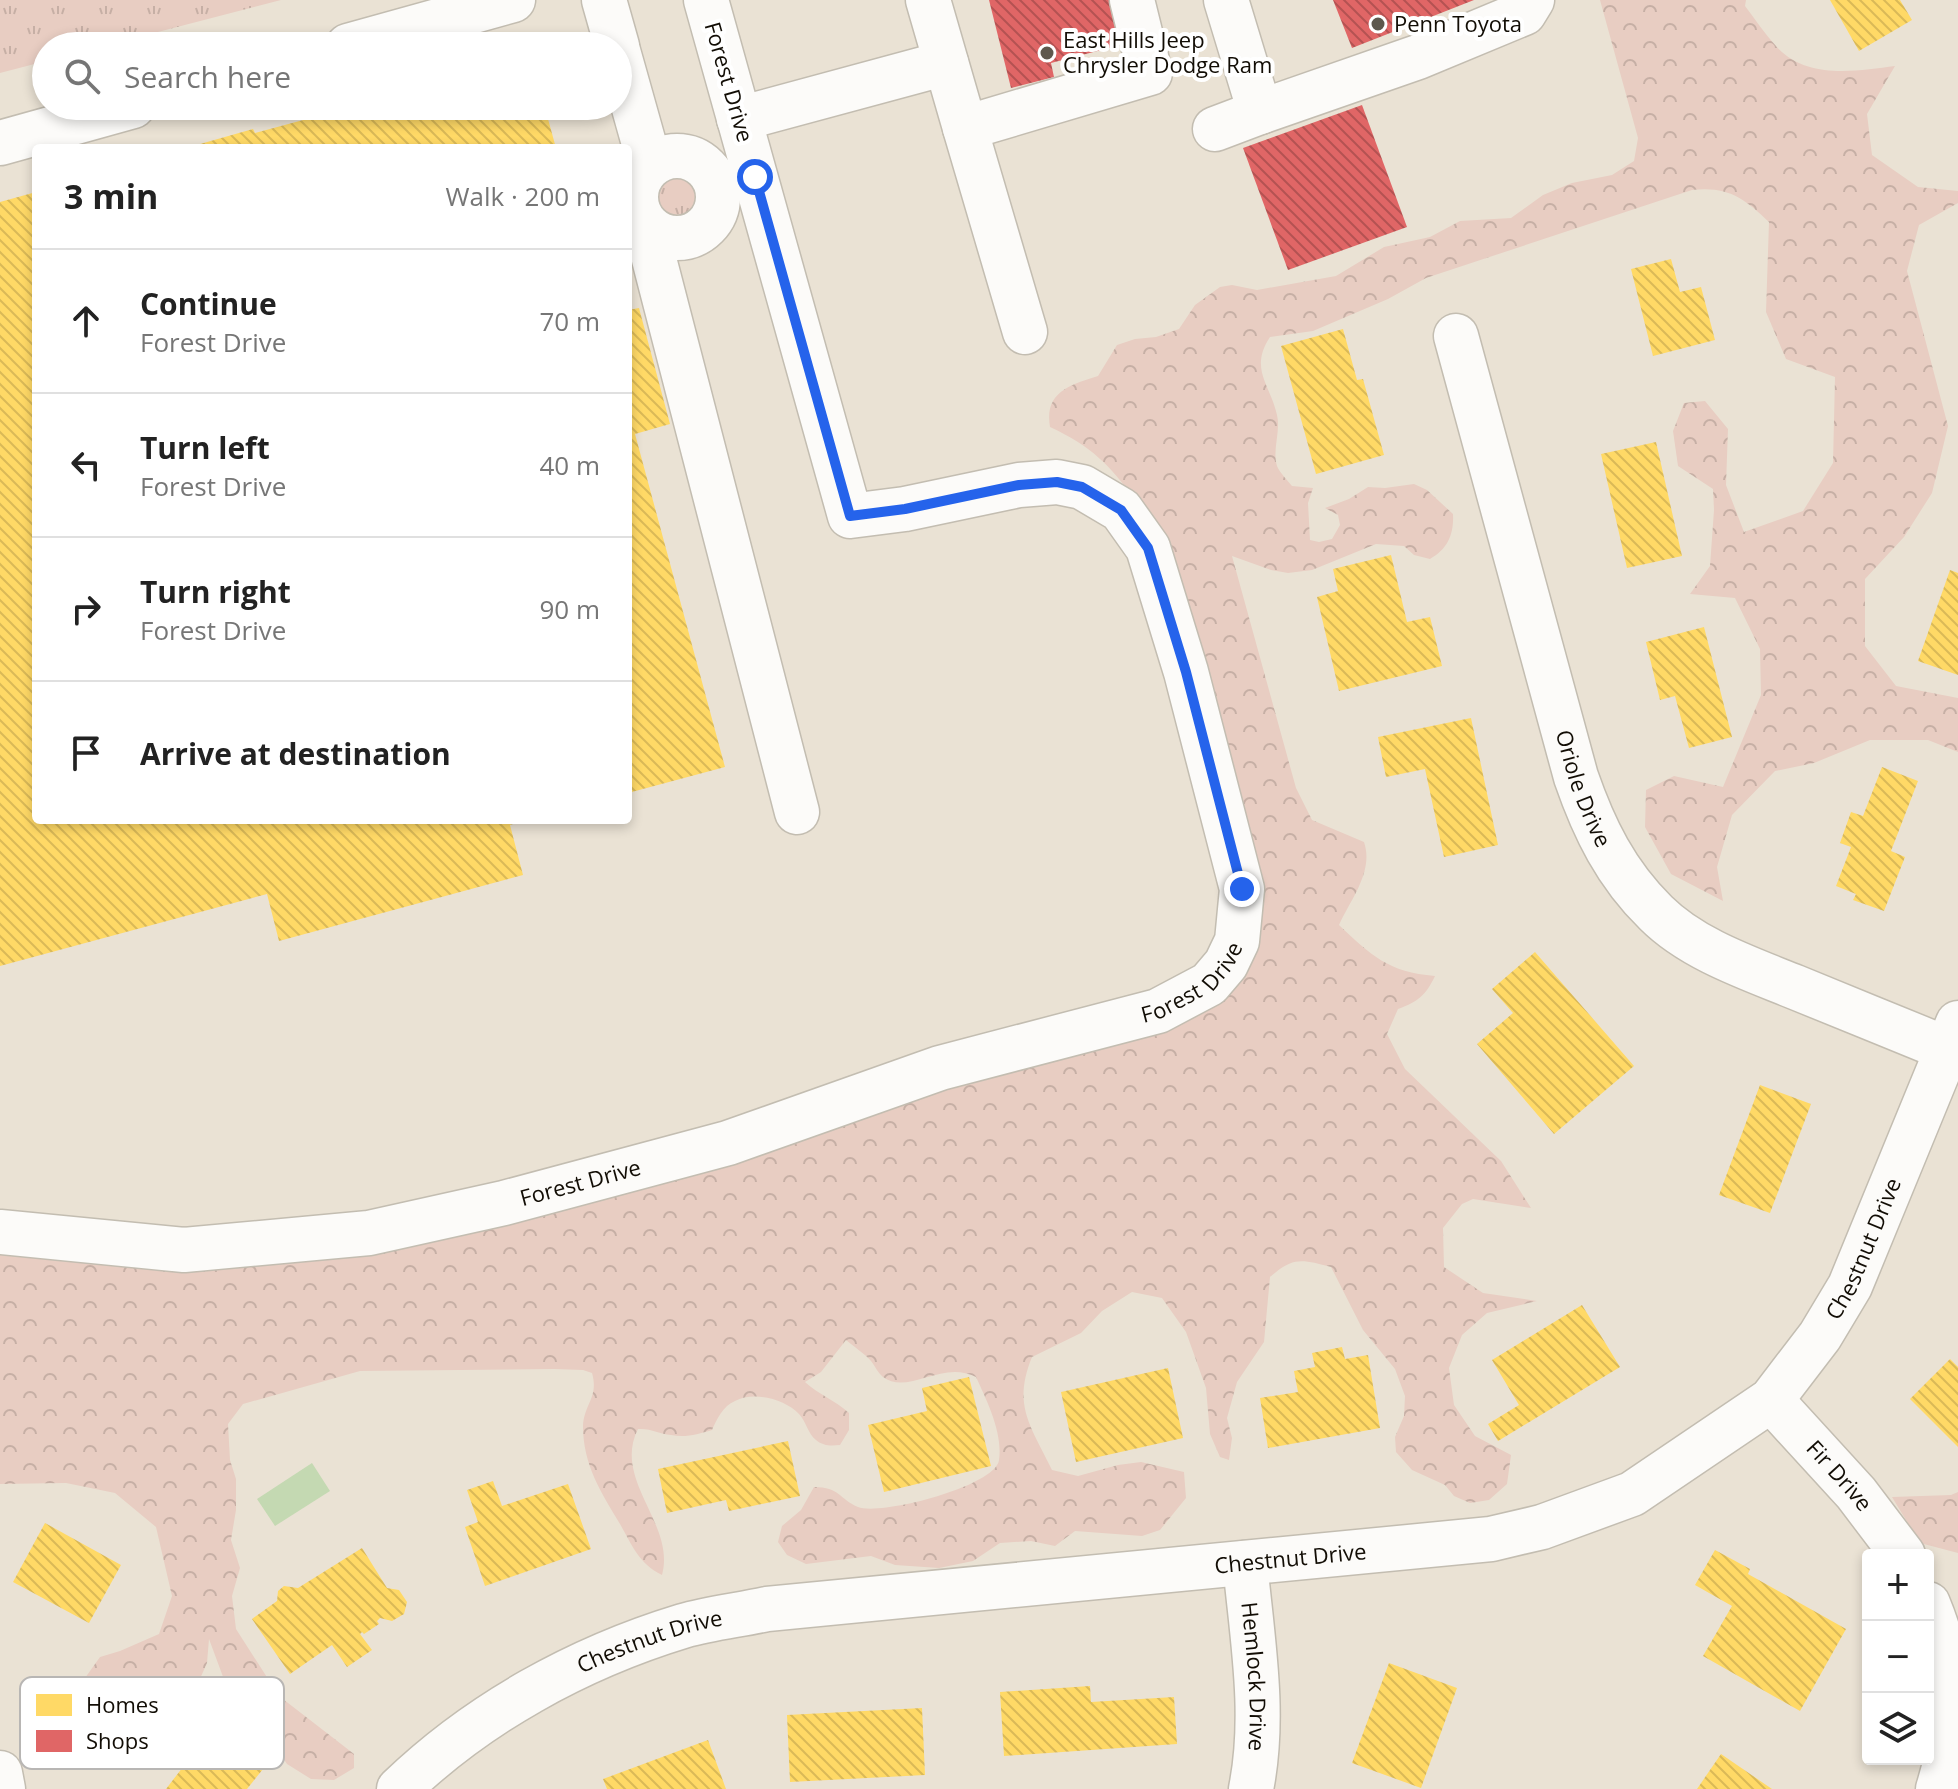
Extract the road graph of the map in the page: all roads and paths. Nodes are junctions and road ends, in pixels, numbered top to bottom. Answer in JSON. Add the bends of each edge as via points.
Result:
{"nodes":[{"id":1,"x":513,"y":0,"type":"edge"},
{"id":2,"x":604,"y":0,"type":"edge"},
{"id":3,"x":706,"y":0,"type":"edge"},
{"id":4,"x":928,"y":0,"type":"edge"},
{"id":5,"x":1132,"y":0,"type":"edge"},
{"id":6,"x":1226,"y":0,"type":"edge"},
{"id":7,"x":1532,"y":0,"type":"edge"},
{"id":8,"x":398,"y":32,"type":"edge"},
{"id":9,"x":612,"y":32,"type":"edge"},
{"id":10,"x":946,"y":63,"type":"junction"},
{"id":11,"x":632,"y":102,"type":"edge"},
{"id":12,"x":1260,"y":112,"type":"junction"},
{"id":13,"x":739,"y":119,"type":"junction"},
{"id":14,"x":83,"y":120,"type":"edge"},
{"id":15,"x":965,"y":128,"type":"junction"},
{"id":16,"x":1215,"y":129,"type":"dead end"},
{"id":17,"x":0,"y":143,"type":"edge"},
{"id":18,"x":650,"y":165,"type":"junction"},
{"id":19,"x":736,"y":182,"type":"junction"},
{"id":20,"x":645,"y":224,"type":"junction"},
{"id":21,"x":1025,"y":332,"type":"dead end"},
{"id":22,"x":1456,"y":336,"type":"dead end"},
{"id":23,"x":797,"y":812,"type":"dead end"},
{"id":24,"x":1953,"y":1036,"type":"edge"},
{"id":25,"x":0,"y":1232,"type":"edge"},
{"id":26,"x":1771,"y":1400,"type":"junction"},
{"id":27,"x":1898,"y":1549,"type":"edge"},
{"id":28,"x":1245,"y":1563,"type":"junction"},
{"id":29,"x":1934,"y":1619,"type":"edge"},
{"id":30,"x":0,"y":1773,"type":"edge"},
{"id":31,"x":3,"y":1789,"type":"edge"},
{"id":32,"x":399,"y":1789,"type":"edge"},
{"id":33,"x":1251,"y":1789,"type":"edge"},
{"id":34,"x":1938,"y":1789,"type":"edge"}],
"edges":[{"from":1,"to":8,"type":"street"},
{"from":2,"to":9,"type":"street"},
{"from":3,"to":13,"type":"street","name":"Forest Drive"},
{"from":4,"to":10,"type":"street"},
{"from":5,"to":15,"type":"street","via":[[1150,73]]},
{"from":6,"to":12,"type":"street"},
{"from":7,"to":12,"type":"street","via":[[1524,13],[1511,19]]},
{"from":10,"to":13,"type":"street"},
{"from":10,"to":15,"type":"street"},
{"from":11,"to":18,"type":"street"},
{"from":12,"to":16,"type":"street"},
{"from":13,"to":19,"type":"street","name":"Forest Drive"},
{"from":14,"to":17,"type":"street"},
{"from":15,"to":21,"type":"street"},
{"from":18,"to":19,"type":"street","via":[[675,155],[689,157],[711,174]]},
{"from":18,"to":20,"type":"street","via":[[636,193]]},
{"from":19,"to":20,"type":"street","via":[[696,233],[669,237]]},
{"from":19,"to":25,"type":"street","name":"Forest Drive","via":[[850,516],[1057,482],[1082,487],[1121,510],[1148,548],[1242,889],[1237,941],[1226,964],[1200,990],[1158,1011],[940,1068],[728,1143],[369,1233],[184,1250]]},
{"from":20,"to":23,"type":"street"},
{"from":22,"to":24,"type":"street","name":"Oriole Drive","via":[[1576,777],[1592,821],[1632,887],[1658,915],[1734,962]]},
{"from":24,"to":26,"type":"street","name":"Chestnut Drive","via":[[1850,1286]]},
{"from":26,"to":27,"type":"street","name":"Fir Drive","via":[[1856,1493]]},
{"from":26,"to":28,"type":"street","name":"Chestnut Drive","via":[[1648,1486],[1542,1527],[1491,1539]]},
{"from":28,"to":32,"type":"street","name":"Chestnut Drive","via":[[767,1609],[684,1626],[595,1659],[524,1694],[479,1723]]},
{"from":28,"to":33,"type":"street","name":"Hemlock Drive","via":[[1258,1729]]},
{"from":29,"to":34,"type":"street","via":[[1949,1688],[1948,1737]]},
{"from":30,"to":31,"type":"street"}]}
